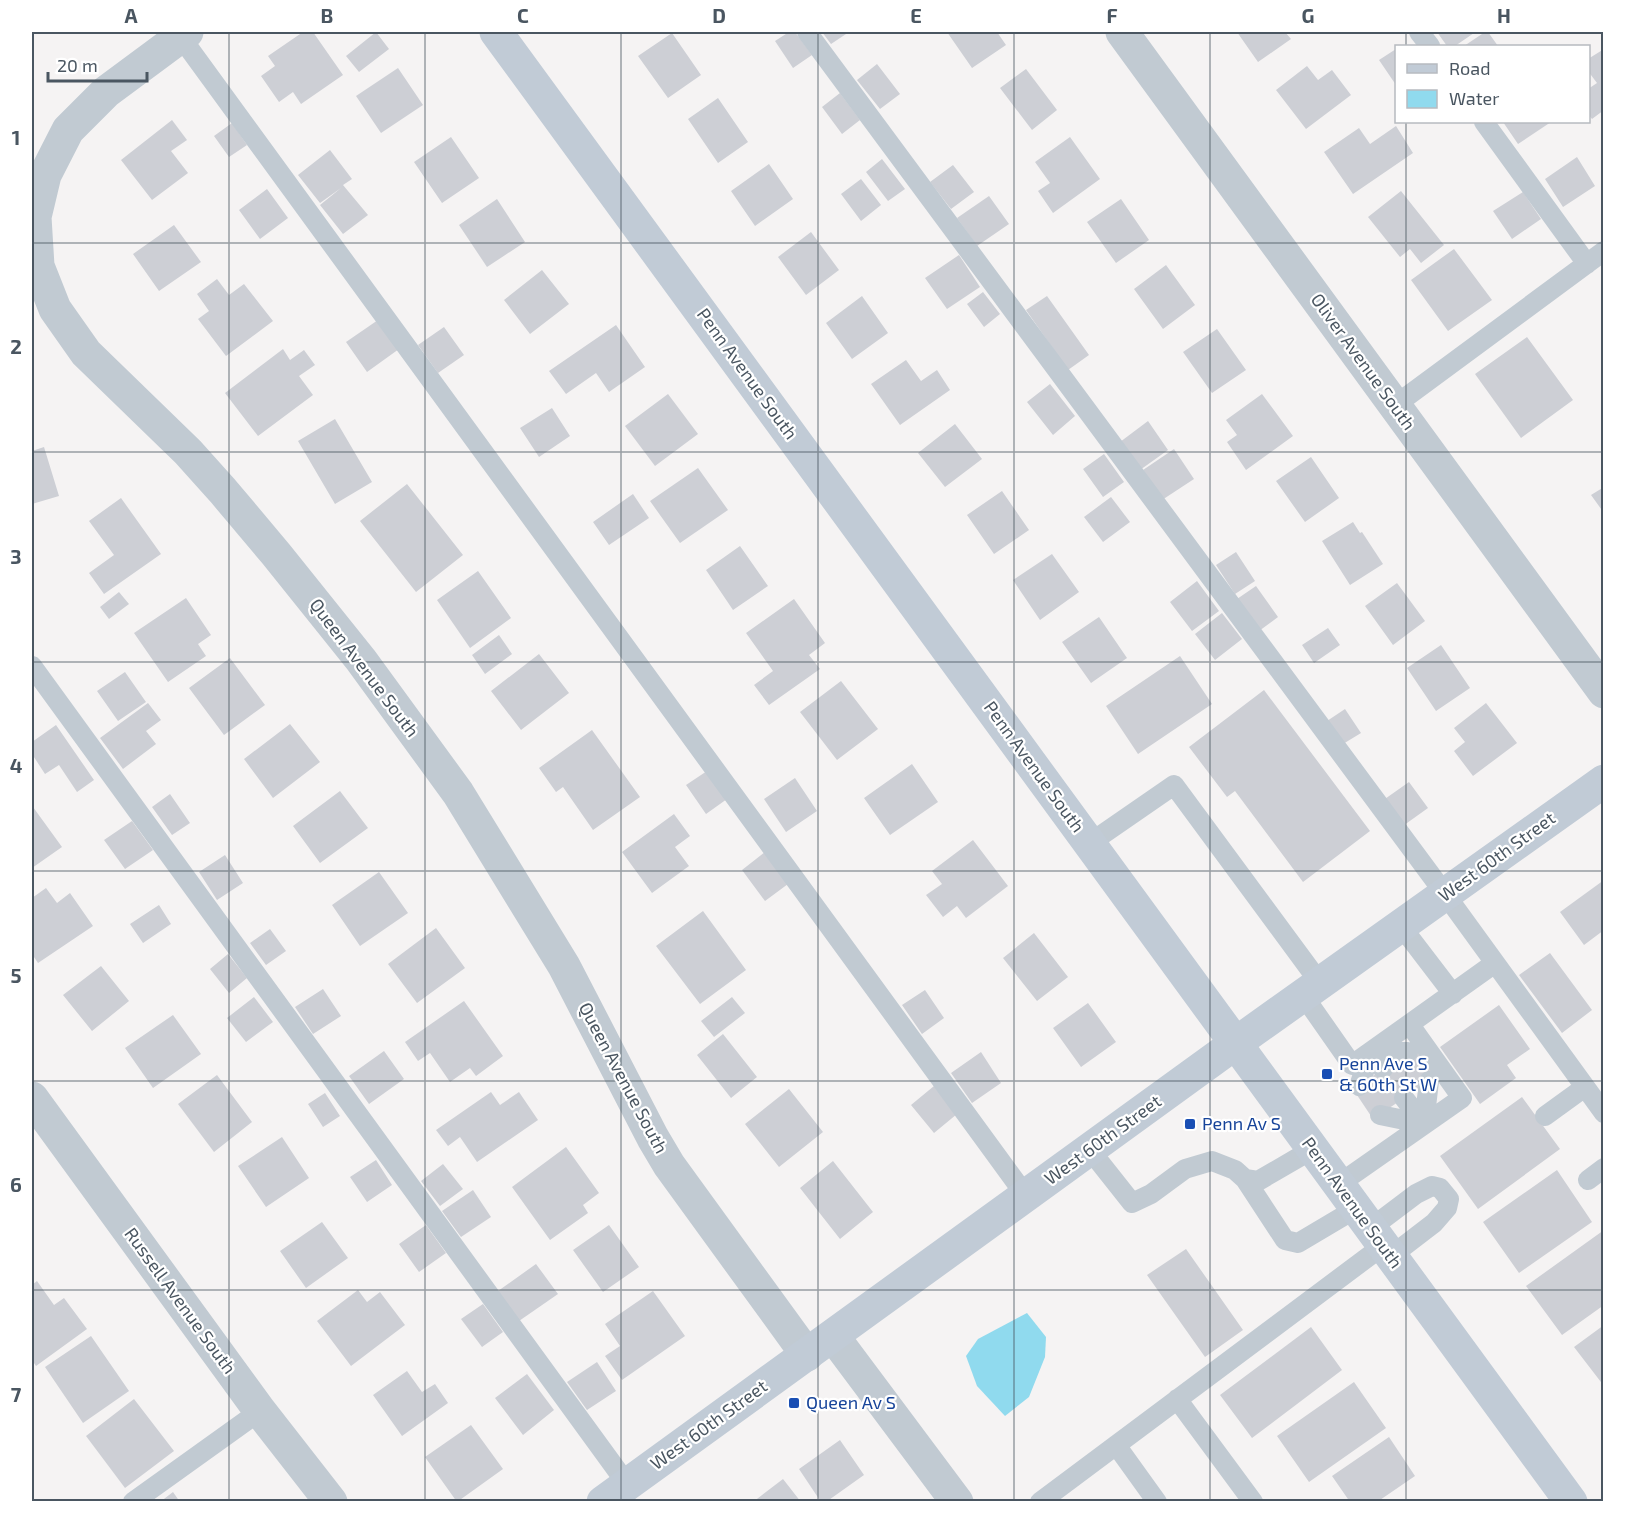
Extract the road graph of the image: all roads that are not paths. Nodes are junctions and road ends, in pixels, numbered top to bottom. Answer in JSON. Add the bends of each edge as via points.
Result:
{"nodes":[{"id":1,"x":496,"y":32,"type":"edge"},
{"id":2,"x":807,"y":32,"type":"edge"},
{"id":3,"x":1122,"y":32,"type":"edge"},
{"id":4,"x":1419,"y":32,"type":"edge"},
{"id":5,"x":184,"y":34,"type":"edge"},
{"id":6,"x":1429,"y":45,"type":"edge"},
{"id":7,"x":1485,"y":123,"type":"edge"},
{"id":8,"x":1604,"y":251,"type":"edge"},
{"id":9,"x":1587,"y":264,"type":"junction"},
{"id":10,"x":1394,"y":405,"type":"junction"},
{"id":11,"x":32,"y":666,"type":"edge"},
{"id":12,"x":1604,"y":692,"type":"edge"},
{"id":13,"x":1604,"y":781,"type":"edge"},
{"id":14,"x":1090,"y":843,"type":"junction"},
{"id":15,"x":1445,"y":894,"type":"junction"},
{"id":16,"x":1401,"y":926,"type":"junction"},
{"id":17,"x":1495,"y":963,"type":"junction"},
{"id":18,"x":1311,"y":989,"type":"junction"},
{"id":19,"x":1453,"y":994,"type":"junction"},
{"id":20,"x":1410,"y":1025,"type":"junction"},
{"id":21,"x":1236,"y":1043,"type":"junction"},
{"id":22,"x":1371,"y":1052,"type":"junction"},
{"id":23,"x":1408,"y":1052,"type":"dead end"},
{"id":24,"x":1383,"y":1069,"type":"dead end"},
{"id":25,"x":1430,"y":1081,"type":"dead end"},
{"id":26,"x":1359,"y":1086,"type":"dead end"},
{"id":27,"x":1585,"y":1087,"type":"junction"},
{"id":28,"x":32,"y":1098,"type":"edge"},
{"id":29,"x":1404,"y":1098,"type":"dead end"},
{"id":30,"x":1604,"y":1113,"type":"edge"},
{"id":31,"x":1380,"y":1115,"type":"dead end"},
{"id":32,"x":1545,"y":1116,"type":"dead end"},
{"id":33,"x":1424,"y":1124,"type":"junction"},
{"id":34,"x":1313,"y":1149,"type":"junction"},
{"id":35,"x":1090,"y":1150,"type":"junction"},
{"id":36,"x":1245,"y":1179,"type":"junction"},
{"id":37,"x":1026,"y":1196,"type":"junction"},
{"id":38,"x":1368,"y":1224,"type":"junction"},
{"id":39,"x":833,"y":1336,"type":"junction"},
{"id":40,"x":807,"y":1355,"type":"junction"},
{"id":41,"x":1178,"y":1399,"type":"junction"},
{"id":42,"x":260,"y":1410,"type":"junction"},
{"id":43,"x":1116,"y":1445,"type":"junction"},
{"id":44,"x":615,"y":1493,"type":"edge"},
{"id":45,"x":1565,"y":1500,"type":"edge"},
{"id":46,"x":133,"y":1502,"type":"edge"},
{"id":47,"x":331,"y":1502,"type":"edge"},
{"id":48,"x":957,"y":1502,"type":"edge"},
{"id":49,"x":1040,"y":1502,"type":"edge"},
{"id":50,"x":1157,"y":1502,"type":"edge"},
{"id":51,"x":1252,"y":1502,"type":"edge"}],
"edges":[{"from":1,"to":14,"type":"main road","name":"Penn Avenue South"},
{"from":2,"to":15,"type":"lane"},
{"from":3,"to":10,"type":"street","name":"Oliver Avenue South"},
{"from":4,"to":6,"type":"lane"},
{"from":5,"to":37,"type":"lane"},
{"from":5,"to":40,"type":"street","name":"Queen Avenue South","via":[[106,92],[68,130],[45,175],[34,217],[38,266],[55,309],[86,353],[188,452],[276,554],[361,660],[458,793],[564,966],[669,1166]]},
{"from":7,"to":9,"type":"lane"},
{"from":8,"to":9,"type":"lane"},
{"from":9,"to":10,"type":"lane"},
{"from":10,"to":12,"type":"street","name":"Oliver Avenue South"},
{"from":11,"to":44,"type":"lane"},
{"from":13,"to":15,"type":"main road","name":"West 60th Street"},
{"from":14,"to":18,"type":"lane","via":[[1174,785]]},
{"from":14,"to":21,"type":"main road","name":"Penn Avenue South"},
{"from":15,"to":16,"type":"main road","name":"West 60th Street"},
{"from":15,"to":17,"type":"lane"},
{"from":16,"to":18,"type":"main road","name":"West 60th Street"},
{"from":16,"to":19,"type":"lane"},
{"from":17,"to":19,"type":"lane"},
{"from":17,"to":27,"type":"lane"},
{"from":18,"to":21,"type":"main road","name":"West 60th Street"},
{"from":18,"to":22,"type":"lane","via":[[1352,1065]]},
{"from":19,"to":20,"type":"lane"},
{"from":20,"to":22,"type":"lane"},
{"from":20,"to":33,"type":"lane","via":[[1462,1098]]},
{"from":21,"to":34,"type":"main road","name":"Penn Avenue South"},
{"from":21,"to":35,"type":"main road","name":"West 60th Street"},
{"from":22,"to":23,"type":"lane"},
{"from":22,"to":24,"type":"lane"},
{"from":22,"to":26,"type":"lane"},
{"from":25,"to":33,"type":"lane"},
{"from":27,"to":30,"type":"lane"},
{"from":27,"to":32,"type":"lane"},
{"from":28,"to":42,"type":"street","name":"Russell Avenue South"},
{"from":29,"to":33,"type":"lane"},
{"from":31,"to":33,"type":"lane"},
{"from":33,"to":38,"type":"lane"},
{"from":34,"to":36,"type":"lane","via":[[1258,1181]]},
{"from":34,"to":38,"type":"main road","name":"Penn Avenue South"},
{"from":35,"to":36,"type":"lane","via":[[1132,1203],[1185,1169],[1212,1161],[1235,1170]]},
{"from":35,"to":37,"type":"main road","name":"West 60th Street"},
{"from":36,"to":38,"type":"lane","via":[[1285,1240],[1298,1243]]},
{"from":37,"to":39,"type":"main road","name":"West 60th Street"},
{"from":38,"to":41,"type":"lane"},
{"from":38,"to":45,"type":"main road","name":"Penn Avenue South"},
{"from":39,"to":40,"type":"main road","name":"West 60th Street"},
{"from":39,"to":48,"type":"street"},
{"from":40,"to":44,"type":"main road","name":"West 60th Street"},
{"from":41,"to":43,"type":"lane"},
{"from":41,"to":51,"type":"lane"},
{"from":42,"to":46,"type":"lane"},
{"from":42,"to":47,"type":"street","name":"Russell Avenue South"},
{"from":43,"to":49,"type":"lane"},
{"from":43,"to":50,"type":"lane"}]}
